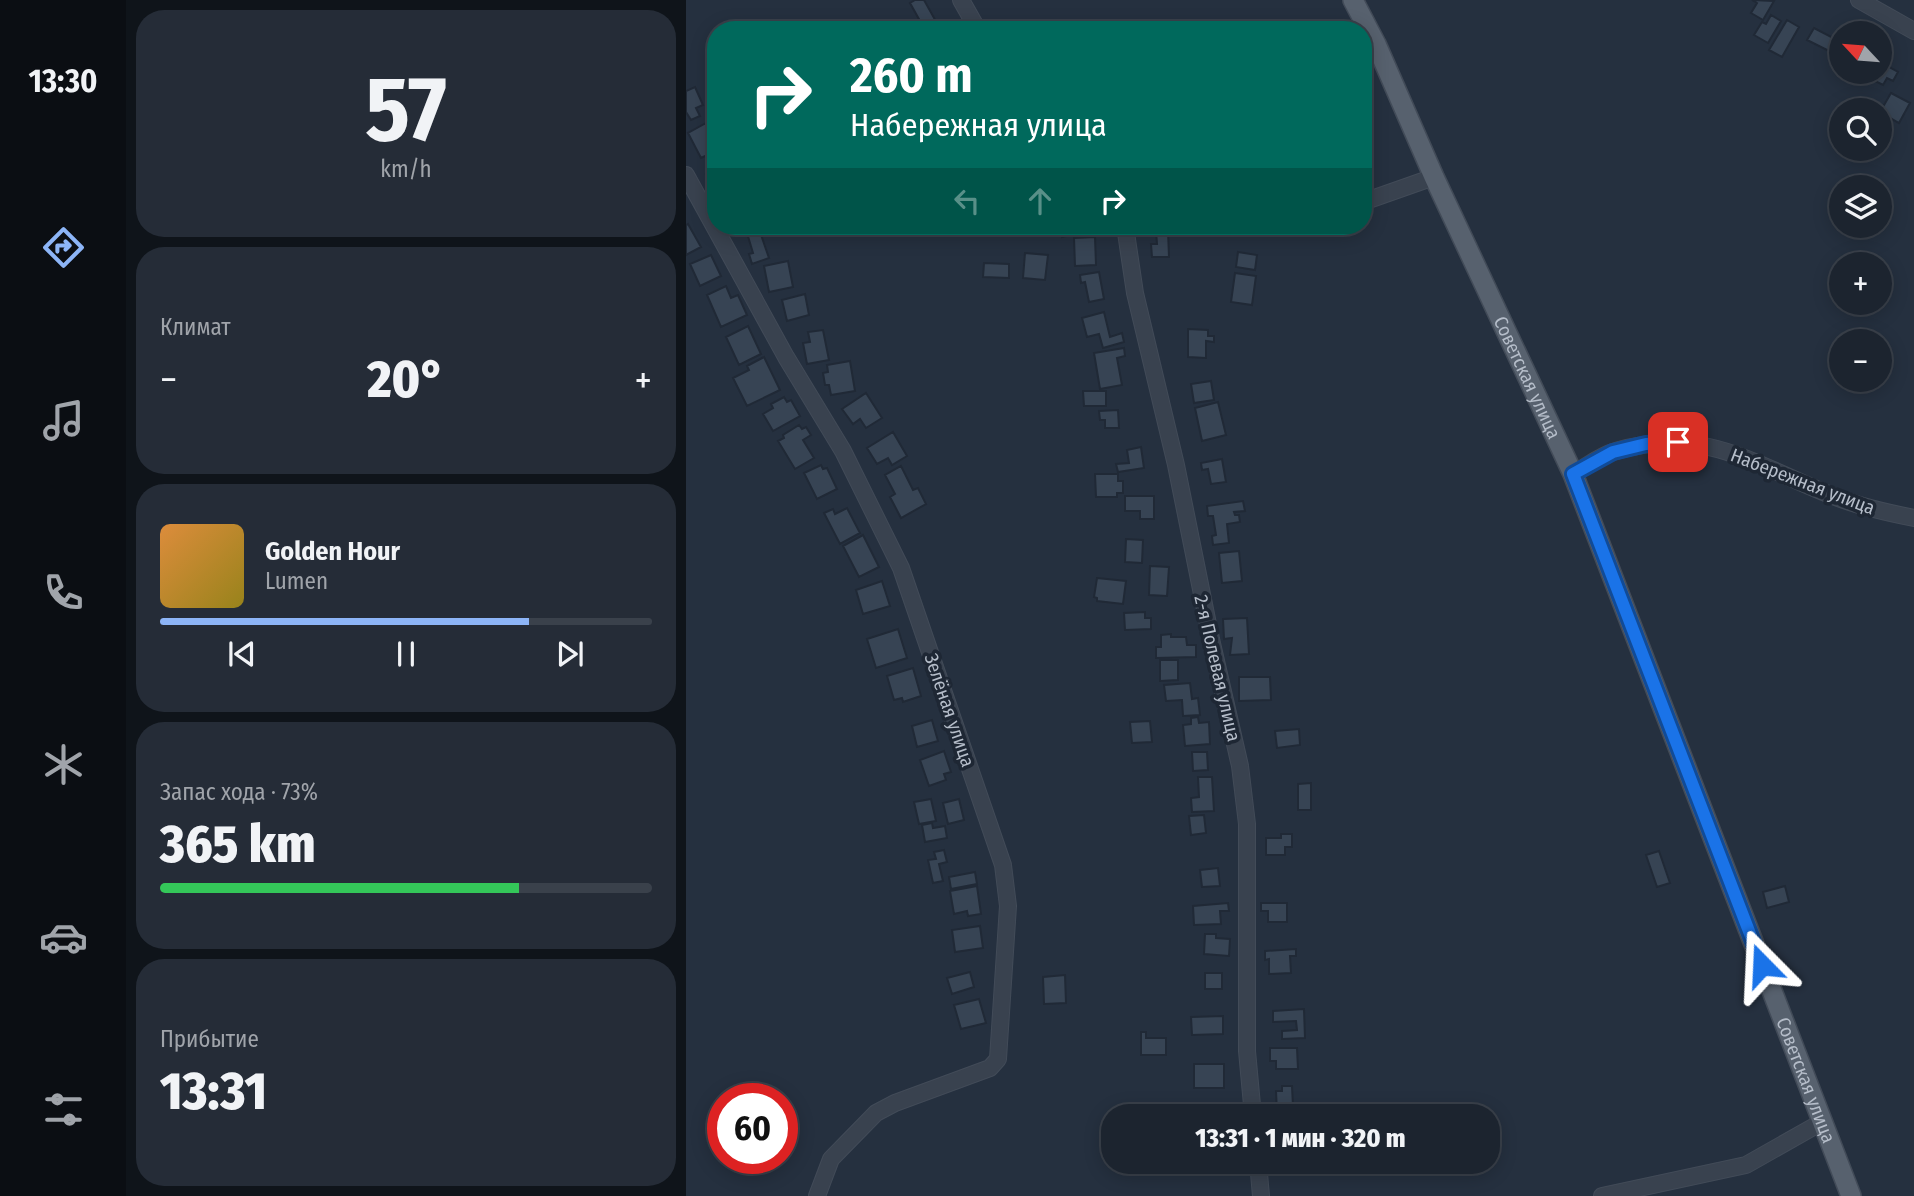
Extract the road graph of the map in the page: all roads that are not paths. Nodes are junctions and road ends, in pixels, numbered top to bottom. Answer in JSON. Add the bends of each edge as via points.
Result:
{"nodes":[{"id":1,"x":961,"y":0,"type":"edge"},
{"id":2,"x":1353,"y":0,"type":"edge"},
{"id":3,"x":1859,"y":0,"type":"edge"},
{"id":4,"x":973,"y":21,"type":"edge"},
{"id":5,"x":1364,"y":21,"type":"edge"},
{"id":6,"x":1914,"y":31,"type":"edge"},
{"id":7,"x":1372,"y":36,"type":"edge"},
{"id":8,"x":686,"y":175,"type":"edge"},
{"id":9,"x":1434,"y":177,"type":"junction"},
{"id":10,"x":1372,"y":199,"type":"edge"},
{"id":11,"x":707,"y":213,"type":"edge"},
{"id":12,"x":719,"y":235,"type":"edge"},
{"id":13,"x":1126,"y":235,"type":"edge"},
{"id":14,"x":1573,"y":474,"type":"junction"},
{"id":15,"x":1914,"y":518,"type":"edge"},
{"id":16,"x":1252,"y":1104,"type":"edge"},
{"id":17,"x":1822,"y":1122,"type":"junction"},
{"id":18,"x":1259,"y":1174,"type":"edge"},
{"id":19,"x":817,"y":1196,"type":"edge"},
{"id":20,"x":1261,"y":1196,"type":"edge"},
{"id":21,"x":1602,"y":1196,"type":"edge"},
{"id":22,"x":1851,"y":1196,"type":"edge"}],
"edges":[{"from":1,"to":4,"type":"street"},
{"from":2,"to":5,"type":"main road","name":"Советская улица"},
{"from":3,"to":6,"type":"street"},
{"from":7,"to":9,"type":"main road","name":"Советская улица"},
{"from":8,"to":11,"type":"street","name":"Зелёная улица"},
{"from":9,"to":10,"type":"street"},
{"from":9,"to":14,"type":"main road","name":"Советская улица"},
{"from":12,"to":19,"type":"street","name":"Зелёная улица","via":[[843,451],[901,568],[1003,865],[1008,906],[998,1059],[990,1068],[876,1114],[831,1158]]},
{"from":13,"to":16,"type":"street","name":"2-я Полевая улица","via":[[1135,293],[1240,766],[1247,824],[1247,1051]]},
{"from":14,"to":15,"type":"street","name":"Набережная улица","via":[[1613,452],[1678,442],[1734,452],[1840,499]]},
{"from":14,"to":17,"type":"main road","name":"Советская улица"},
{"from":17,"to":21,"type":"street","via":[[1746,1165]]},
{"from":17,"to":22,"type":"main road","name":"Советская улица"},
{"from":18,"to":20,"type":"street"}]}
